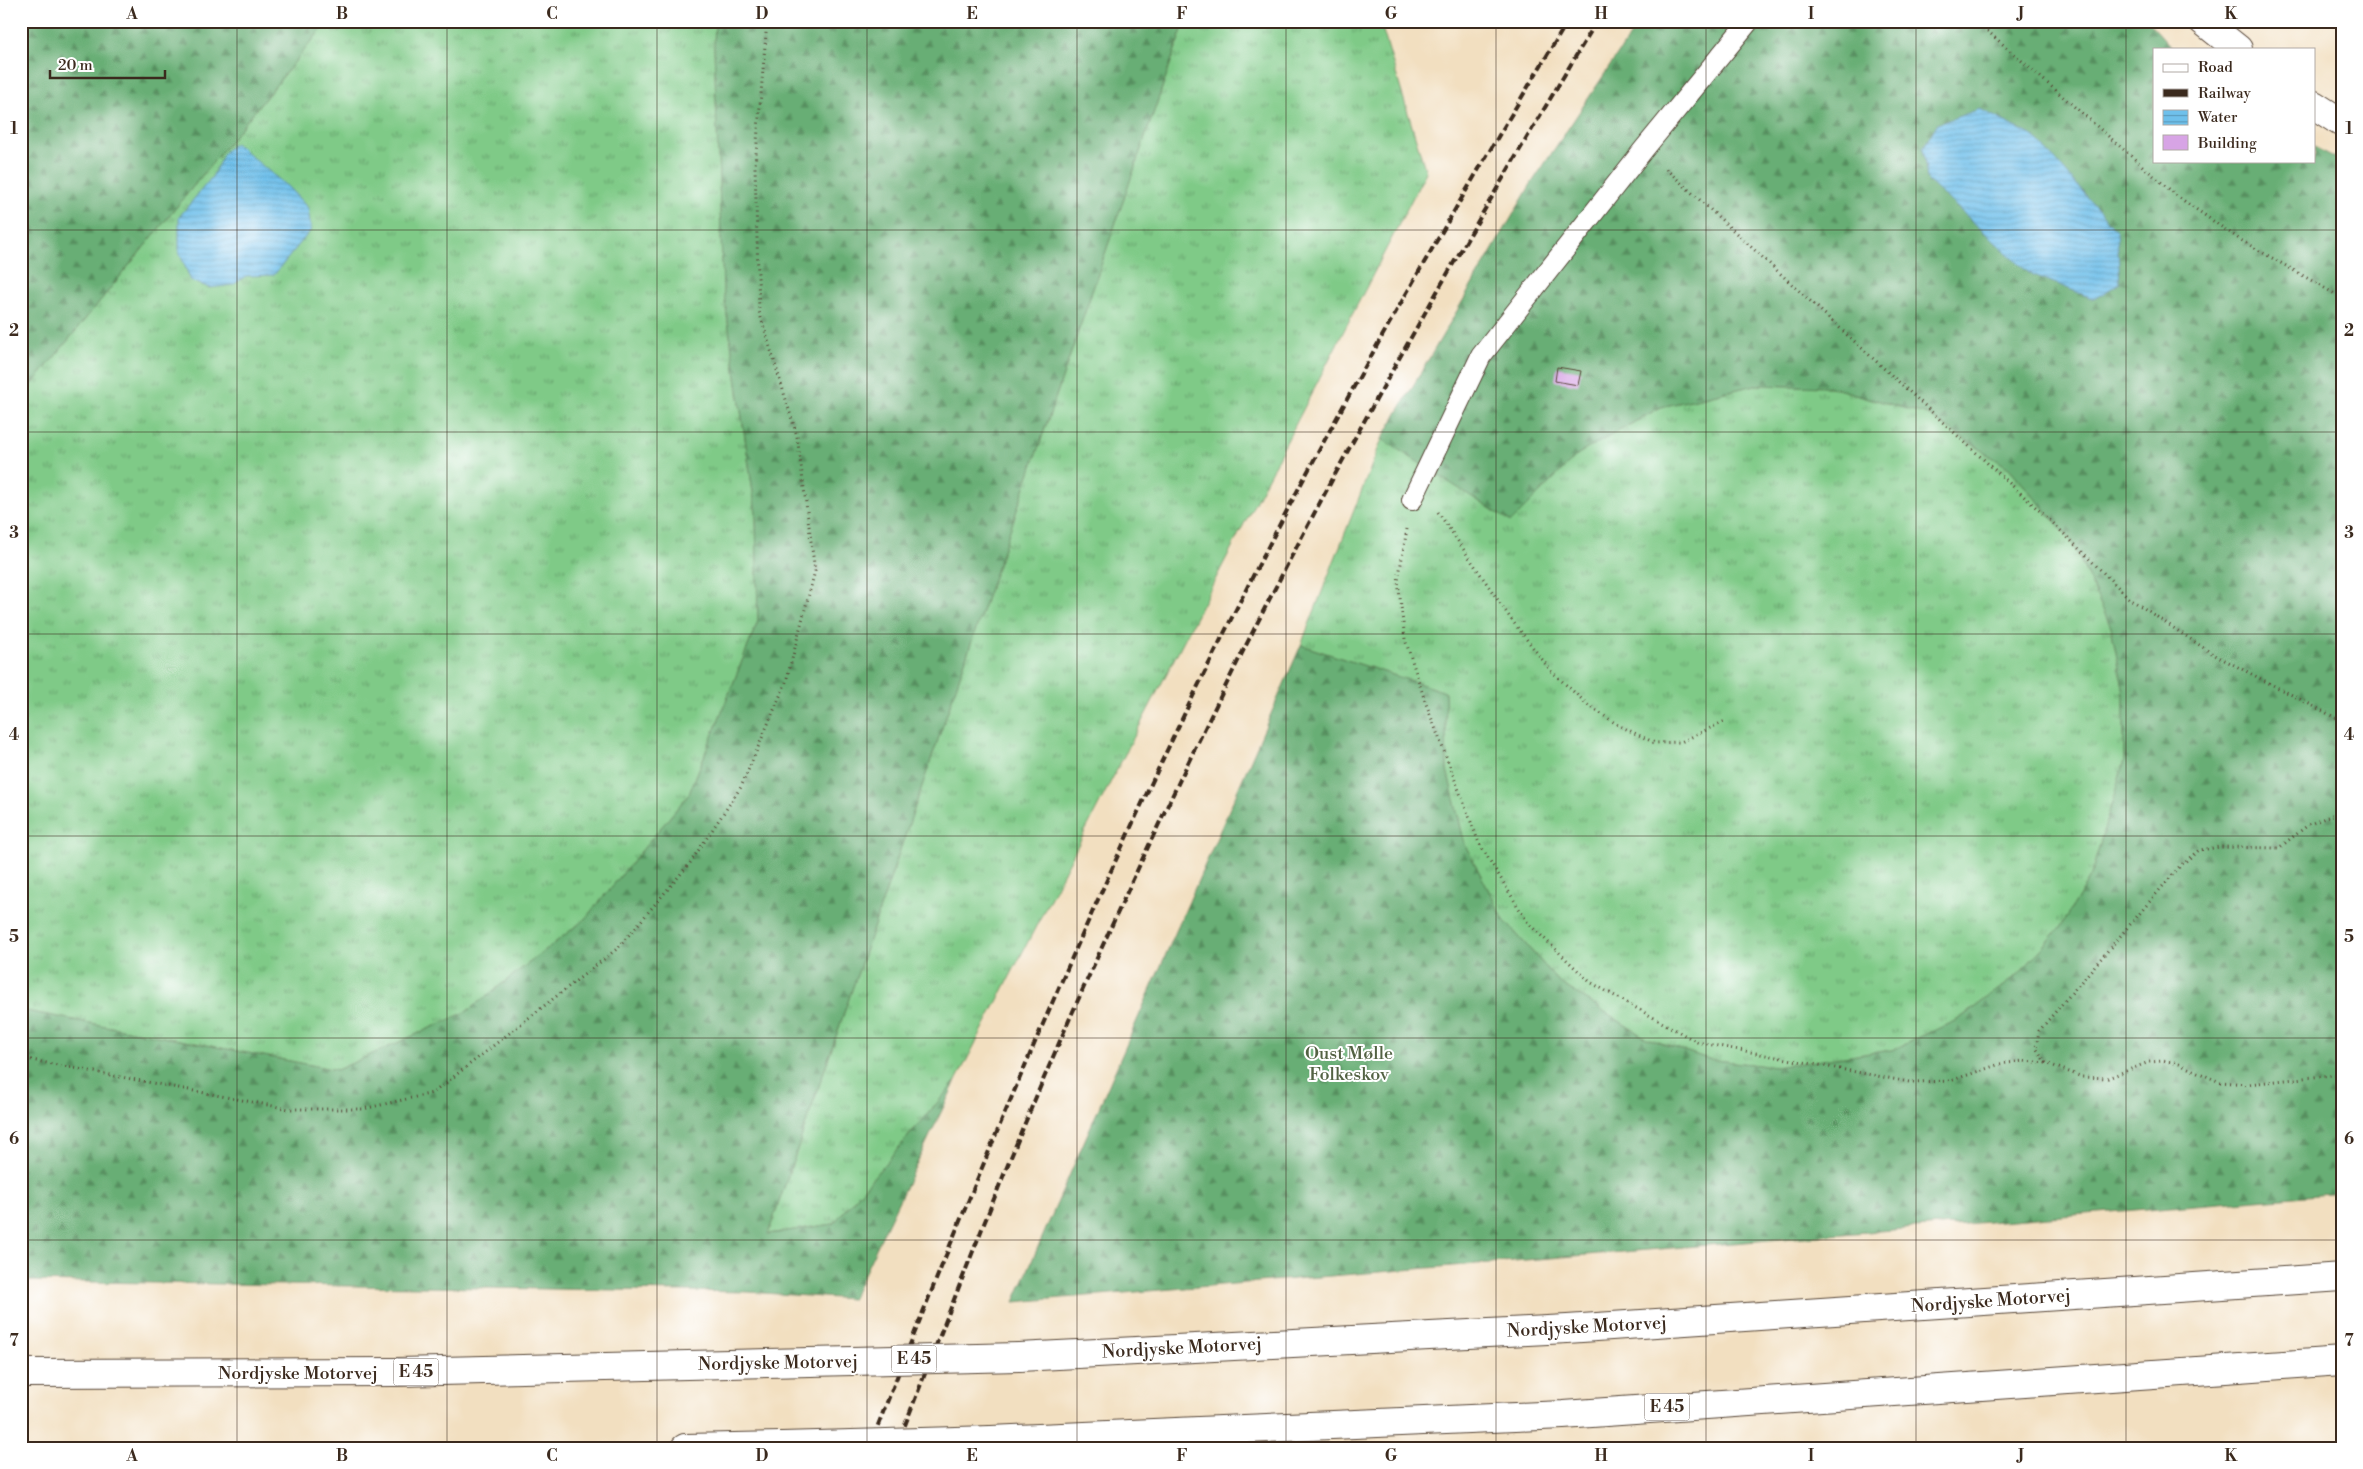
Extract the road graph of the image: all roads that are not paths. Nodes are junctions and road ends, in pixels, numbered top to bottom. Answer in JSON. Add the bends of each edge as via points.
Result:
{"nodes":[{"id":1,"x":1749,"y":21,"type":"edge"},
{"id":2,"x":2203,"y":21,"type":"edge"},
{"id":3,"x":2237,"y":48,"type":"edge"},
{"id":4,"x":2316,"y":106,"type":"edge"},
{"id":5,"x":2342,"y":123,"type":"edge"},
{"id":6,"x":1412,"y":500,"type":"road end"},
{"id":7,"x":2342,"y":1277,"type":"edge"},
{"id":8,"x":2342,"y":1361,"type":"edge"},
{"id":9,"x":21,"y":1373,"type":"edge"},
{"id":10,"x":685,"y":1448,"type":"edge"}],
"edges":[{"from":1,"to":6,"type":"lane","via":[[1480,356]]},
{"from":2,"to":3,"type":"main road"},
{"from":4,"to":5,"type":"main road"},
{"from":7,"to":9,"type":"main road","name":"Nordjyske Motorvej","number":"E 45","bridge":true,"via":[[1566,1329],[1019,1357],[398,1372]]},
{"from":8,"to":10,"type":"main road","number":"E 45","bridge":true,"via":[[1563,1415],[990,1440]]}]}
